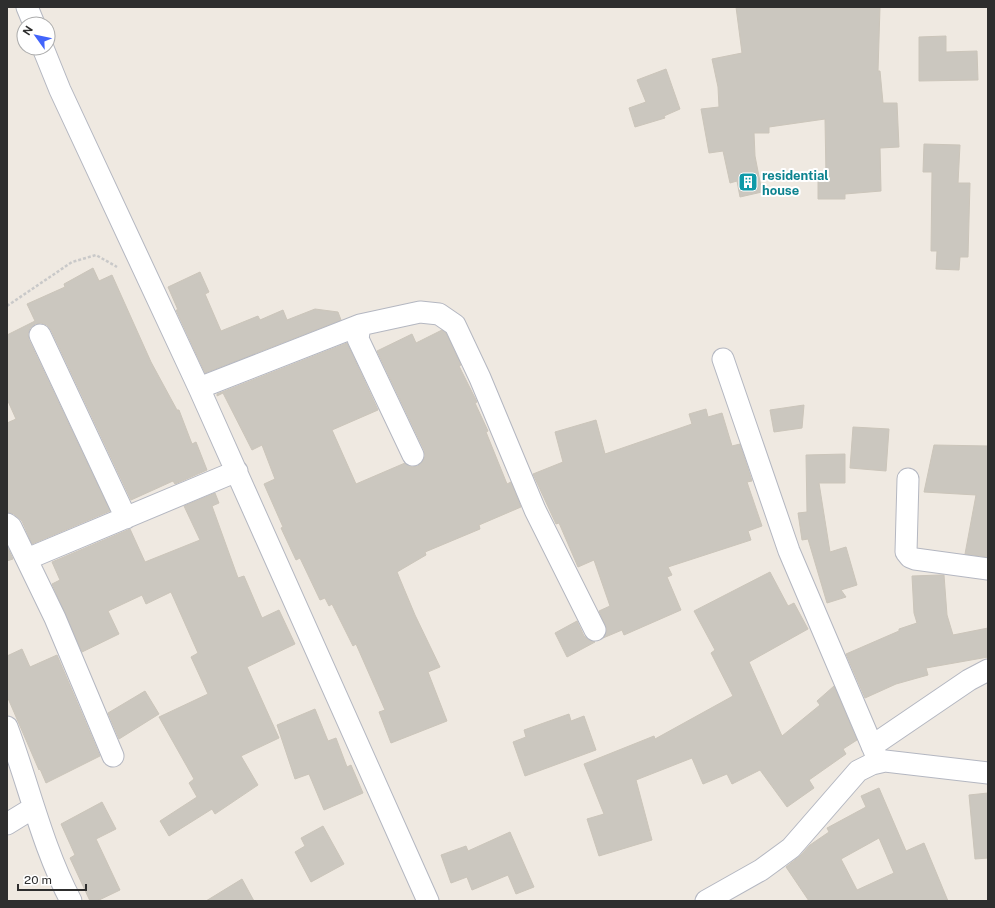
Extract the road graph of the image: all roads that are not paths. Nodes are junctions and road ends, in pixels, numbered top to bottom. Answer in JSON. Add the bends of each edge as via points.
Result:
{"nodes":[{"id":1,"x":46,"y":56,"type":"edge"},
{"id":2,"x":360,"y":325,"type":"junction"},
{"id":3,"x":40,"y":335,"type":"dead end"},
{"id":4,"x":723,"y":359,"type":"dead end"},
{"id":5,"x":200,"y":388,"type":"junction"},
{"id":6,"x":413,"y":456,"type":"dead end"},
{"id":7,"x":237,"y":471,"type":"junction"},
{"id":8,"x":908,"y":479,"type":"dead end"},
{"id":9,"x":126,"y":518,"type":"junction"},
{"id":10,"x":7,"y":524,"type":"edge"},
{"id":11,"x":27,"y":560,"type":"junction"},
{"id":12,"x":988,"y":569,"type":"edge"},
{"id":13,"x":595,"y":630,"type":"dead end"},
{"id":14,"x":988,"y":670,"type":"edge"},
{"id":15,"x":7,"y":727,"type":"edge"},
{"id":16,"x":875,"y":754,"type":"junction"},
{"id":17,"x":113,"y":756,"type":"dead end"},
{"id":18,"x":988,"y":773,"type":"edge"},
{"id":19,"x":33,"y":808,"type":"junction"},
{"id":20,"x":7,"y":824,"type":"edge"},
{"id":21,"x":71,"y":901,"type":"edge"},
{"id":22,"x":428,"y":901,"type":"edge"},
{"id":23,"x":706,"y":901,"type":"edge"}],
"edges":[{"from":1,"to":5,"type":"street"},
{"from":2,"to":5,"type":"street"},
{"from":2,"to":6,"type":"street","via":[[358,339]]},
{"from":2,"to":13,"type":"street","via":[[420,312],[439,314],[455,325],[535,510]]},
{"from":3,"to":9,"type":"street"},
{"from":4,"to":16,"type":"street","via":[[789,550]]},
{"from":5,"to":7,"type":"street"},
{"from":7,"to":9,"type":"street"},
{"from":7,"to":22,"type":"street"},
{"from":8,"to":12,"type":"street","via":[[906,552],[910,557]]},
{"from":9,"to":11,"type":"street"},
{"from":10,"to":11,"type":"street","via":[[11,527]]},
{"from":11,"to":17,"type":"street","via":[[55,618]]},
{"from":14,"to":16,"type":"street","via":[[969,680]]},
{"from":15,"to":19,"type":"street"},
{"from":16,"to":18,"type":"street","via":[[885,761]]},
{"from":16,"to":23,"type":"street","via":[[791,848],[761,870]]},
{"from":19,"to":20,"type":"street"},
{"from":19,"to":21,"type":"street"}]}
